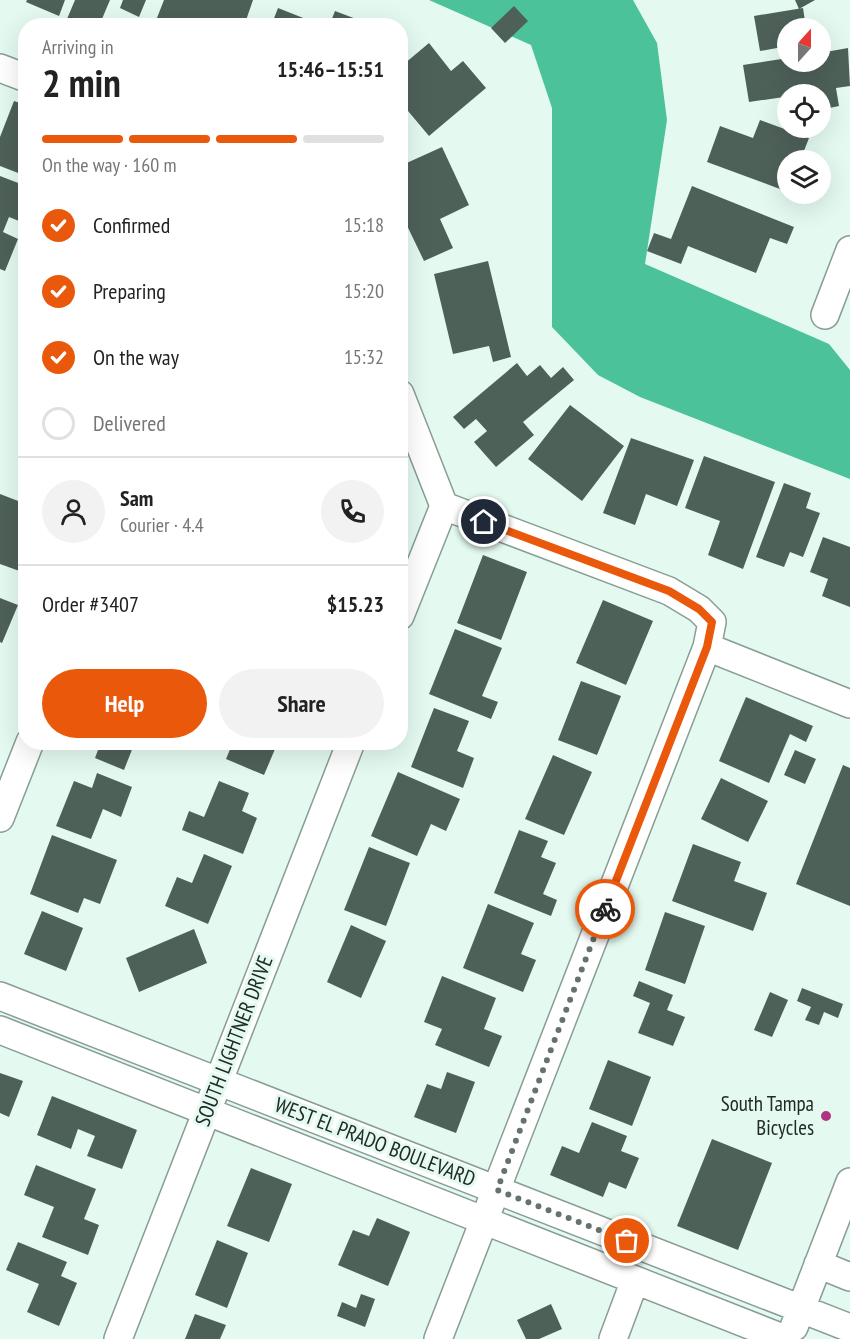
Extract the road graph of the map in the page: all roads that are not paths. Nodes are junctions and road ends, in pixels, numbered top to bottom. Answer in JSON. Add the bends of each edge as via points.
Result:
{"nodes":[{"id":1,"x":0,"y":68,"type":"edge"},
{"id":2,"x":18,"y":75,"type":"edge"},
{"id":3,"x":850,"y":250,"type":"edge"},
{"id":4,"x":825,"y":315,"type":"dead end"},
{"id":5,"x":408,"y":414,"type":"edge"},
{"id":6,"x":444,"y":506,"type":"junction"},
{"id":7,"x":408,"y":596,"type":"edge"},
{"id":8,"x":707,"y":647,"type":"junction"},
{"id":9,"x":850,"y":704,"type":"edge"},
{"id":10,"x":27,"y":750,"type":"edge"},
{"id":11,"x":348,"y":750,"type":"edge"},
{"id":12,"x":0,"y":818,"type":"edge"},
{"id":13,"x":0,"y":996,"type":"edge"},
{"id":14,"x":0,"y":1030,"type":"edge"},
{"id":15,"x":218,"y":1081,"type":"junction"},
{"id":16,"x":206,"y":1112,"type":"junction"},
{"id":17,"x":497,"y":1190,"type":"junction"},
{"id":18,"x":848,"y":1195,"type":"edge"},
{"id":19,"x":484,"y":1221,"type":"junction"},
{"id":20,"x":818,"y":1264,"type":"junction"},
{"id":21,"x":850,"y":1277,"type":"edge"},
{"id":22,"x":635,"y":1280,"type":"junction"},
{"id":23,"x":801,"y":1309,"type":"junction"},
{"id":24,"x":850,"y":1328,"type":"edge"},
{"id":25,"x":118,"y":1339,"type":"edge"},
{"id":26,"x":438,"y":1339,"type":"edge"},
{"id":27,"x":613,"y":1339,"type":"edge"},
{"id":28,"x":787,"y":1339,"type":"edge"}],
"edges":[{"from":1,"to":2,"type":"street"},
{"from":3,"to":4,"type":"street"},
{"from":5,"to":6,"type":"street"},
{"from":6,"to":7,"type":"street"},
{"from":6,"to":8,"type":"street","via":[[669,591],[712,622]]},
{"from":8,"to":9,"type":"street"},
{"from":8,"to":17,"type":"street"},
{"from":10,"to":12,"type":"street"},
{"from":11,"to":15,"type":"street","name":"SOUTH LIGHTNER DRIVE"},
{"from":13,"to":15,"type":"street","name":"WEST EL PRADO BOULEVARD"},
{"from":14,"to":16,"type":"street","name":"WEST EL PRADO BOULEVARD"},
{"from":15,"to":16,"type":"street","name":"SOUTH LIGHTNER DRIVE"},
{"from":15,"to":17,"type":"street","name":"WEST EL PRADO BOULEVARD"},
{"from":16,"to":19,"type":"street","name":"WEST EL PRADO BOULEVARD"},
{"from":16,"to":25,"type":"street","name":"SOUTH LIGHTNER DRIVE"},
{"from":17,"to":19,"type":"street"},
{"from":17,"to":23,"type":"street","name":"WEST EL PRADO BOULEVARD"},
{"from":18,"to":20,"type":"street"},
{"from":19,"to":22,"type":"street","name":"WEST EL PRADO BOULEVARD"},
{"from":19,"to":26,"type":"street"},
{"from":20,"to":21,"type":"street"},
{"from":20,"to":23,"type":"street"},
{"from":22,"to":27,"type":"street"},
{"from":22,"to":28,"type":"street","name":"WEST EL PRADO BOULEVARD"},
{"from":23,"to":24,"type":"street","name":"WEST EL PRADO BOULEVARD"},
{"from":23,"to":28,"type":"street"}]}
